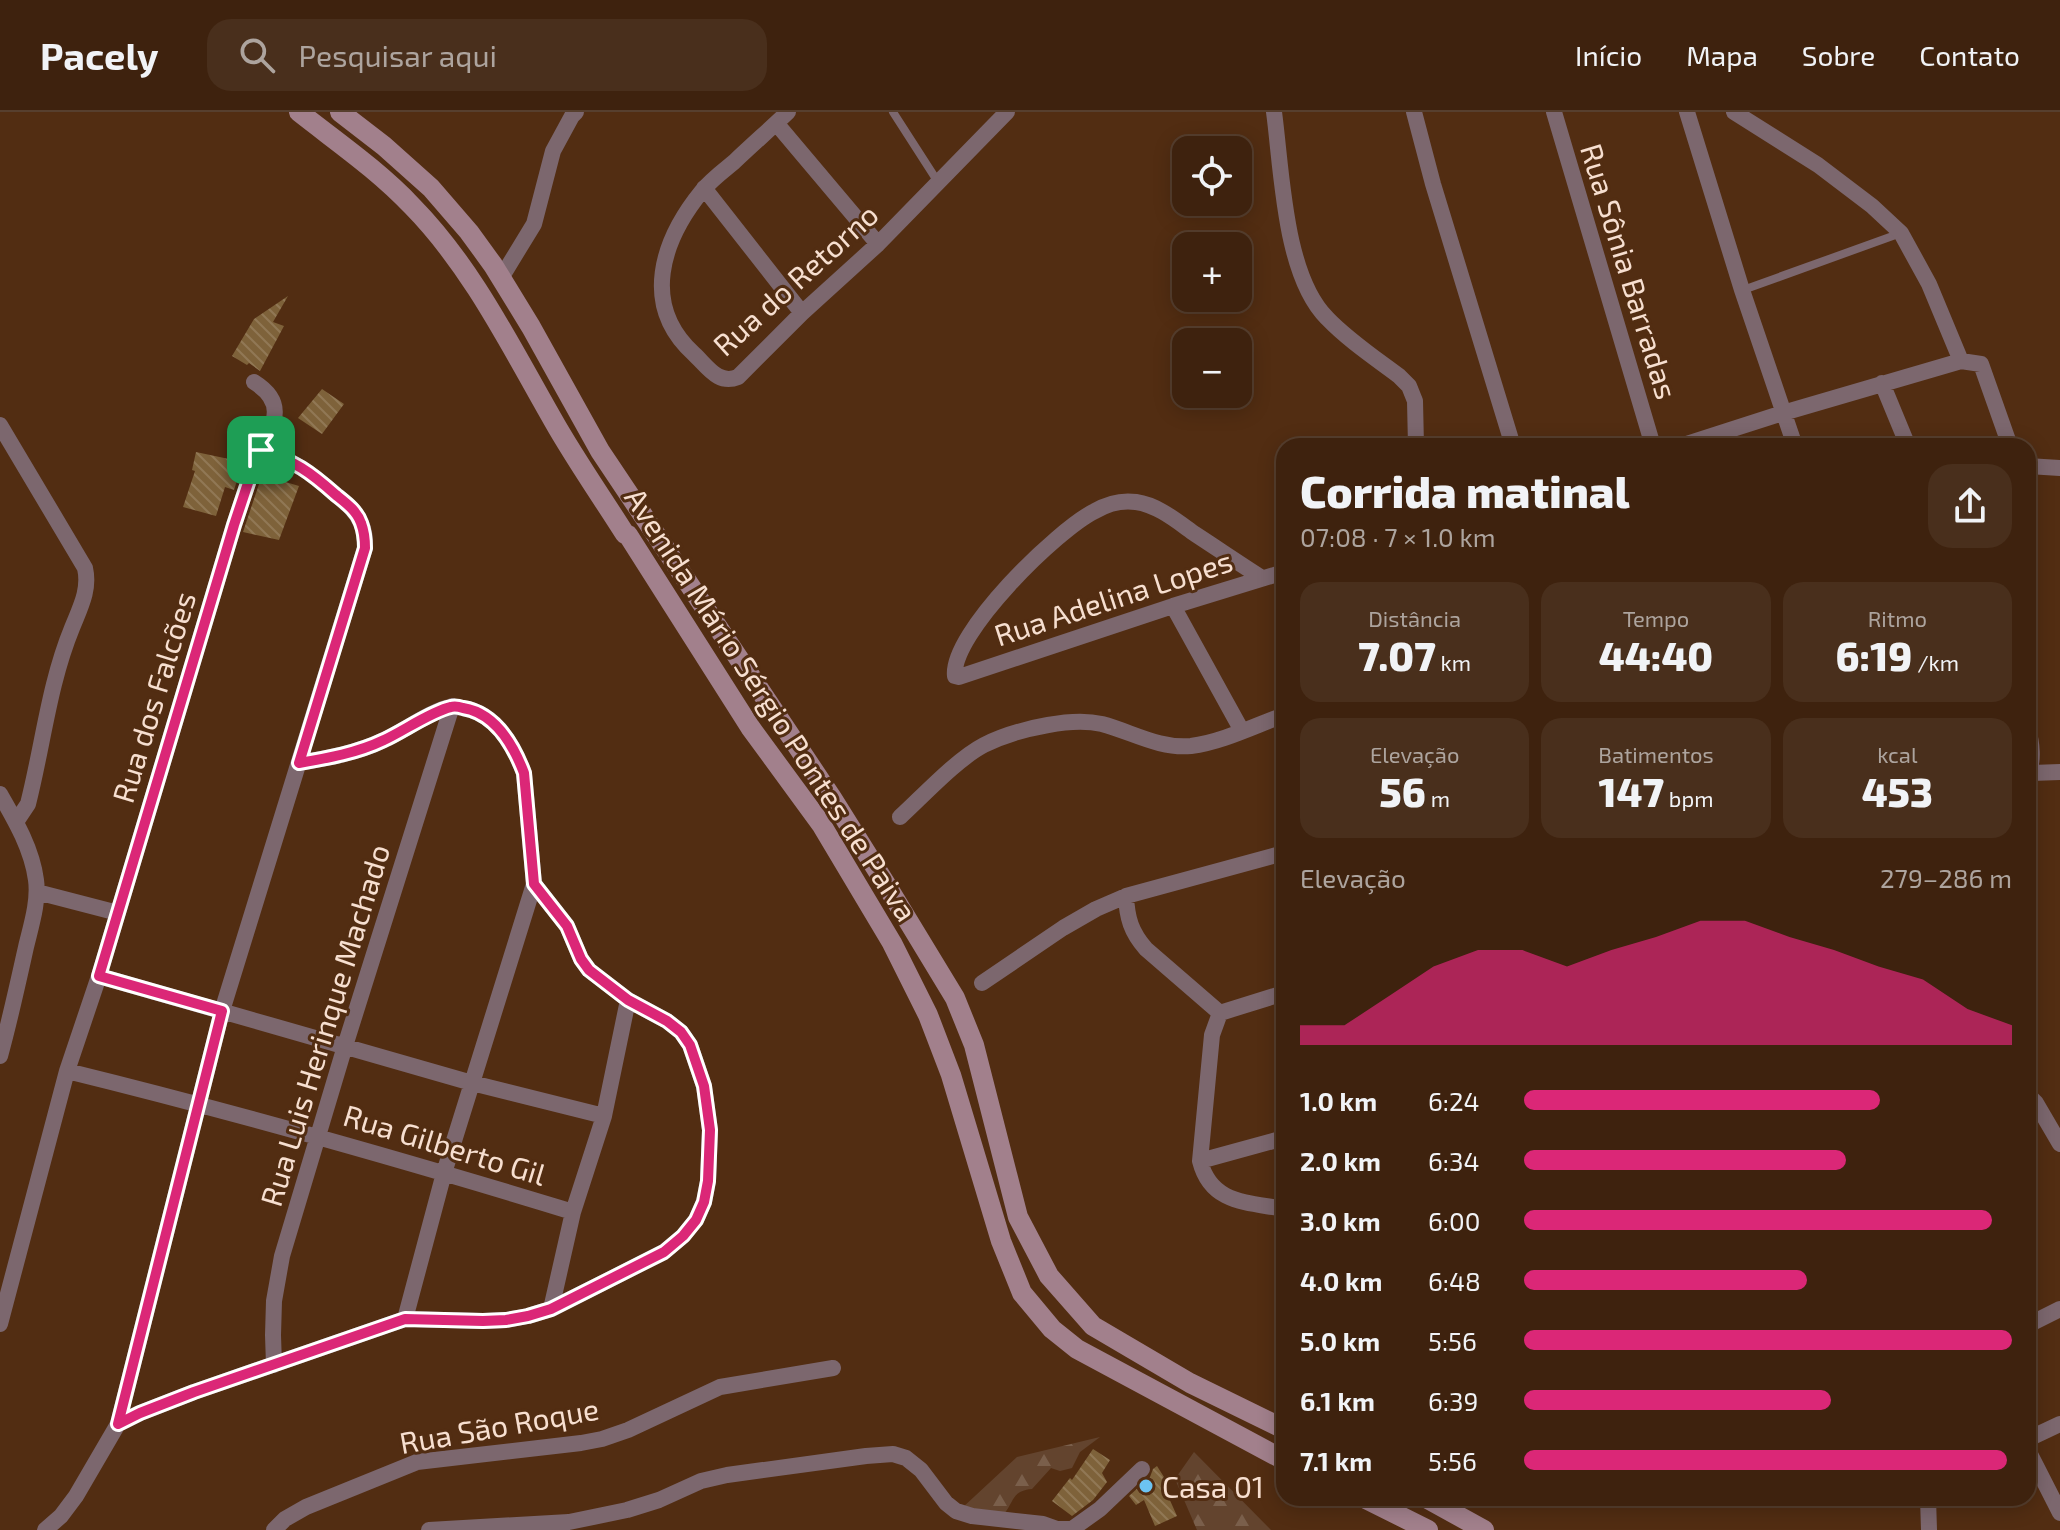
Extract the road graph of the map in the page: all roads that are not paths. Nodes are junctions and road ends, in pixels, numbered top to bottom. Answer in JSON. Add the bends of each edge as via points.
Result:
{"nodes":[{"id":1,"x":299,"y":112,"type":"edge"},
{"id":2,"x":340,"y":112,"type":"edge"},
{"id":3,"x":576,"y":112,"type":"edge"},
{"id":4,"x":893,"y":112,"type":"edge"},
{"id":5,"x":1007,"y":112,"type":"edge"},
{"id":6,"x":1274,"y":112,"type":"edge"},
{"id":7,"x":1414,"y":112,"type":"edge"},
{"id":8,"x":1554,"y":112,"type":"edge"},
{"id":9,"x":1687,"y":112,"type":"edge"},
{"id":10,"x":1734,"y":112,"type":"edge"},
{"id":11,"x":782,"y":117,"type":"edge"},
{"id":12,"x":938,"y":182,"type":"junction"},
{"id":13,"x":704,"y":188,"type":"junction"},
{"id":14,"x":1901,"y":233,"type":"junction"},
{"id":15,"x":878,"y":244,"type":"junction"},
{"id":16,"x":501,"y":278,"type":"junction"},
{"id":17,"x":1742,"y":290,"type":"junction"},
{"id":18,"x":802,"y":313,"type":"junction"},
{"id":19,"x":1961,"y":361,"type":"junction"},
{"id":20,"x":254,"y":382,"type":"dead end"},
{"id":21,"x":1882,"y":383,"type":"junction"},
{"id":22,"x":1783,"y":413,"type":"junction"},
{"id":23,"x":0,"y":425,"type":"edge"},
{"id":24,"x":1416,"y":438,"type":"edge"},
{"id":25,"x":1511,"y":438,"type":"edge"},
{"id":26,"x":1651,"y":438,"type":"edge"},
{"id":27,"x":1705,"y":438,"type":"edge"},
{"id":28,"x":1792,"y":438,"type":"edge"},
{"id":29,"x":1905,"y":438,"type":"edge"},
{"id":30,"x":2007,"y":438,"type":"edge"},
{"id":31,"x":261,"y":450,"type":"junction"},
{"id":32,"x":2036,"y":466,"type":"edge"},
{"id":33,"x":2060,"y":468,"type":"edge"},
{"id":34,"x":1276,"y":574,"type":"edge"},
{"id":35,"x":1262,"y":578,"type":"junction"},
{"id":36,"x":1173,"y":606,"type":"junction"},
{"id":37,"x":452,"y":706,"type":"junction"},
{"id":38,"x":1276,"y":718,"type":"edge"},
{"id":39,"x":1242,"y":731,"type":"junction"},
{"id":40,"x":299,"y":763,"type":"junction"},
{"id":41,"x":2060,"y":772,"type":"edge"},
{"id":42,"x":2036,"y":773,"type":"edge"},
{"id":43,"x":0,"y":794,"type":"edge"},
{"id":44,"x":900,"y":817,"type":"dead end"},
{"id":45,"x":16,"y":822,"type":"junction"},
{"id":46,"x":1276,"y":855,"type":"edge"},
{"id":47,"x":534,"y":884,"type":"junction"},
{"id":48,"x":37,"y":892,"type":"junction"},
{"id":49,"x":1126,"y":896,"type":"junction"},
{"id":50,"x":118,"y":913,"type":"junction"},
{"id":51,"x":99,"y":976,"type":"junction"},
{"id":52,"x":982,"y":983,"type":"dead end"},
{"id":53,"x":1276,"y":996,"type":"edge"},
{"id":54,"x":628,"y":1000,"type":"junction"},
{"id":55,"x":222,"y":1011,"type":"junction"},
{"id":56,"x":1220,"y":1013,"type":"junction"},
{"id":57,"x":345,"y":1046,"type":"junction"},
{"id":58,"x":0,"y":1056,"type":"edge"},
{"id":59,"x":67,"y":1071,"type":"junction"},
{"id":60,"x":472,"y":1083,"type":"junction"},
{"id":61,"x":199,"y":1103,"type":"junction"},
{"id":62,"x":2036,"y":1108,"type":"edge"},
{"id":63,"x":604,"y":1116,"type":"junction"},
{"id":64,"x":319,"y":1136,"type":"junction"},
{"id":65,"x":2059,"y":1138,"type":"edge"},
{"id":66,"x":1276,"y":1140,"type":"edge"},
{"id":67,"x":1200,"y":1161,"type":"junction"},
{"id":68,"x":444,"y":1173,"type":"junction"},
{"id":69,"x":1276,"y":1207,"type":"edge"},
{"id":70,"x":573,"y":1212,"type":"junction"},
{"id":71,"x":551,"y":1309,"type":"junction"},
{"id":72,"x":2060,"y":1309,"type":"edge"},
{"id":73,"x":405,"y":1319,"type":"junction"},
{"id":74,"x":2036,"y":1321,"type":"edge"},
{"id":75,"x":0,"y":1324,"type":"edge"},
{"id":76,"x":274,"y":1365,"type":"junction"},
{"id":77,"x":833,"y":1368,"type":"dead end"},
{"id":78,"x":118,"y":1424,"type":"junction"},
{"id":79,"x":2060,"y":1424,"type":"edge"},
{"id":80,"x":1276,"y":1425,"type":"edge"},
{"id":81,"x":2036,"y":1435,"type":"edge"},
{"id":82,"x":1276,"y":1456,"type":"edge"},
{"id":83,"x":2036,"y":1466,"type":"edge"},
{"id":84,"x":1142,"y":1469,"type":"dead end"},
{"id":85,"x":1380,"y":1506,"type":"edge"},
{"id":86,"x":1440,"y":1506,"type":"edge"},
{"id":87,"x":1928,"y":1506,"type":"edge"},
{"id":88,"x":2060,"y":1513,"type":"edge"},
{"id":89,"x":1072,"y":1529,"type":"edge"},
{"id":90,"x":45,"y":1530,"type":"edge"},
{"id":91,"x":274,"y":1530,"type":"edge"},
{"id":92,"x":429,"y":1530,"type":"edge"},
{"id":93,"x":1428,"y":1530,"type":"edge"},
{"id":94,"x":1484,"y":1530,"type":"edge"},
{"id":95,"x":1929,"y":1530,"type":"edge"}],
"edges":[{"from":1,"to":82,"type":"main road","name":"Avenida Mário Sérgio Pontes de Paiva","via":[[412,206],[455,257],[561,435],[750,727],[821,824],[928,1015],[1022,1293],[1077,1349]]},
{"from":2,"to":16,"type":"main road","name":"Avenida Mário Sérgio Pontes de Paiva","via":[[431,188]]},
{"from":3,"to":16,"type":"street","via":[[553,151],[534,224]]},
{"from":4,"to":12,"type":"lane"},
{"from":5,"to":12,"type":"street","name":"Rua do Retorno"},
{"from":6,"to":24,"type":"street","via":[[1291,244],[1306,285],[1325,316],[1409,386]]},
{"from":7,"to":25,"type":"street"},
{"from":8,"to":26,"type":"street","name":"Rua Sônia Barradas"},
{"from":9,"to":17,"type":"street"},
{"from":10,"to":14,"type":"street","via":[[1818,165]]},
{"from":11,"to":13,"type":"street","name":"Rua do Retorno"},
{"from":11,"to":15,"type":"street"},
{"from":12,"to":15,"type":"street","name":"Rua do Retorno"},
{"from":13,"to":18,"type":"street"},
{"from":13,"to":18,"type":"street","name":"Rua do Retorno","via":[[663,263],[661,291],[681,342],[714,374],[730,380]]},
{"from":14,"to":17,"type":"lane"},
{"from":14,"to":19,"type":"street"},
{"from":15,"to":18,"type":"street","name":"Rua do Retorno"},
{"from":16,"to":80,"type":"main road","name":"Avenida Mário Sérgio Pontes de Paiva","via":[[600,451],[832,798],[955,998],[974,1045],[1018,1217],[1049,1276],[1093,1326]]},
{"from":17,"to":22,"type":"street"},
{"from":19,"to":21,"type":"street"},
{"from":19,"to":30,"type":"street","via":[[1981,364]]},
{"from":20,"to":31,"type":"street","name":"Rua dos Falcões","via":[[272,398],[274,409],[275,423]]},
{"from":21,"to":22,"type":"street"},
{"from":21,"to":29,"type":"street"},
{"from":22,"to":27,"type":"street"},
{"from":22,"to":28,"type":"street"},
{"from":23,"to":45,"type":"street","via":[[85,568],[87,580],[61,655],[28,804]]},
{"from":31,"to":40,"type":"street","via":[[309,471],[354,510],[364,534],[365,548]]},
{"from":31,"to":50,"type":"street","name":"Rua dos Falcões"},
{"from":32,"to":33,"type":"street"},
{"from":34,"to":35,"type":"street","name":"Rua Adelina Lopes"},
{"from":35,"to":36,"type":"street","name":"Rua Adelina Lopes"},
{"from":35,"to":36,"type":"street","name":"Rua Adelina Lopes","via":[[1159,510],[1117,502],[1074,525],[1008,584],[963,647],[955,676]]},
{"from":36,"to":39,"type":"street"},
{"from":37,"to":40,"type":"street","via":[[382,741],[334,758]]},
{"from":37,"to":47,"type":"street","via":[[491,720],[518,758],[524,773]]},
{"from":37,"to":57,"type":"street","name":"Rua Luis Herinque Machado"},
{"from":38,"to":39,"type":"street"},
{"from":39,"to":44,"type":"street","via":[[1172,746],[1100,723],[1064,722],[1019,730],[981,746]]},
{"from":40,"to":55,"type":"street"},
{"from":41,"to":42,"type":"street"},
{"from":43,"to":45,"type":"street"},
{"from":45,"to":48,"type":"street","via":[[34,867]]},
{"from":46,"to":49,"type":"street"},
{"from":47,"to":54,"type":"street","via":[[567,926],[589,970]]},
{"from":47,"to":60,"type":"street"},
{"from":48,"to":50,"type":"street"},
{"from":48,"to":58,"type":"street"},
{"from":49,"to":52,"type":"street","via":[[1063,928]]},
{"from":49,"to":56,"type":"street","via":[[1136,937]]},
{"from":50,"to":51,"type":"street","name":"Rua dos Falcões"},
{"from":51,"to":55,"type":"street"},
{"from":51,"to":59,"type":"street","name":"Rua dos Falcões"},
{"from":53,"to":56,"type":"street"},
{"from":54,"to":63,"type":"street"},
{"from":54,"to":71,"type":"street","via":[[667,1021],[690,1045],[704,1086],[710,1130],[704,1202],[696,1220],[664,1252]]},
{"from":55,"to":57,"type":"street"},
{"from":55,"to":61,"type":"street"},
{"from":56,"to":67,"type":"street","via":[[1212,1035]]},
{"from":57,"to":60,"type":"street"},
{"from":57,"to":64,"type":"street","name":"Rua Luis Herinque Machado"},
{"from":59,"to":61,"type":"street","name":"Rua Gilberto Gil"},
{"from":59,"to":75,"type":"street","name":"Rua dos Falcões"},
{"from":60,"to":63,"type":"street"},
{"from":60,"to":68,"type":"street"},
{"from":61,"to":64,"type":"street","name":"Rua Gilberto Gil"},
{"from":61,"to":78,"type":"street"},
{"from":62,"to":65,"type":"street"},
{"from":63,"to":70,"type":"street"},
{"from":64,"to":68,"type":"street","name":"Rua Gilberto Gil"},
{"from":64,"to":76,"type":"street","name":"Rua Luis Herinque Machado","via":[[282,1256],[274,1301]]},
{"from":66,"to":67,"type":"street"},
{"from":67,"to":69,"type":"street","via":[[1212,1187],[1225,1197]]},
{"from":68,"to":70,"type":"street","name":"Rua Gilberto Gil"},
{"from":68,"to":73,"type":"street"},
{"from":70,"to":71,"type":"street"},
{"from":71,"to":73,"type":"street","via":[[494,1320]]},
{"from":72,"to":74,"type":"street"},
{"from":73,"to":76,"type":"street"},
{"from":76,"to":78,"type":"street"},
{"from":77,"to":91,"type":"street","name":"Rua São Roque","via":[[720,1387],[602,1439],[417,1462],[306,1507]]},
{"from":78,"to":90,"type":"street","via":[[76,1496]]},
{"from":79,"to":81,"type":"street"},
{"from":83,"to":88,"type":"street"},
{"from":84,"to":89,"type":"street"},
{"from":85,"to":93,"type":"main road"},
{"from":86,"to":94,"type":"main road"},
{"from":87,"to":95,"type":"street"},
{"from":89,"to":92,"type":"street","via":[[956,1511],[921,1470],[893,1454],[727,1475],[627,1510],[569,1522]]}]}
